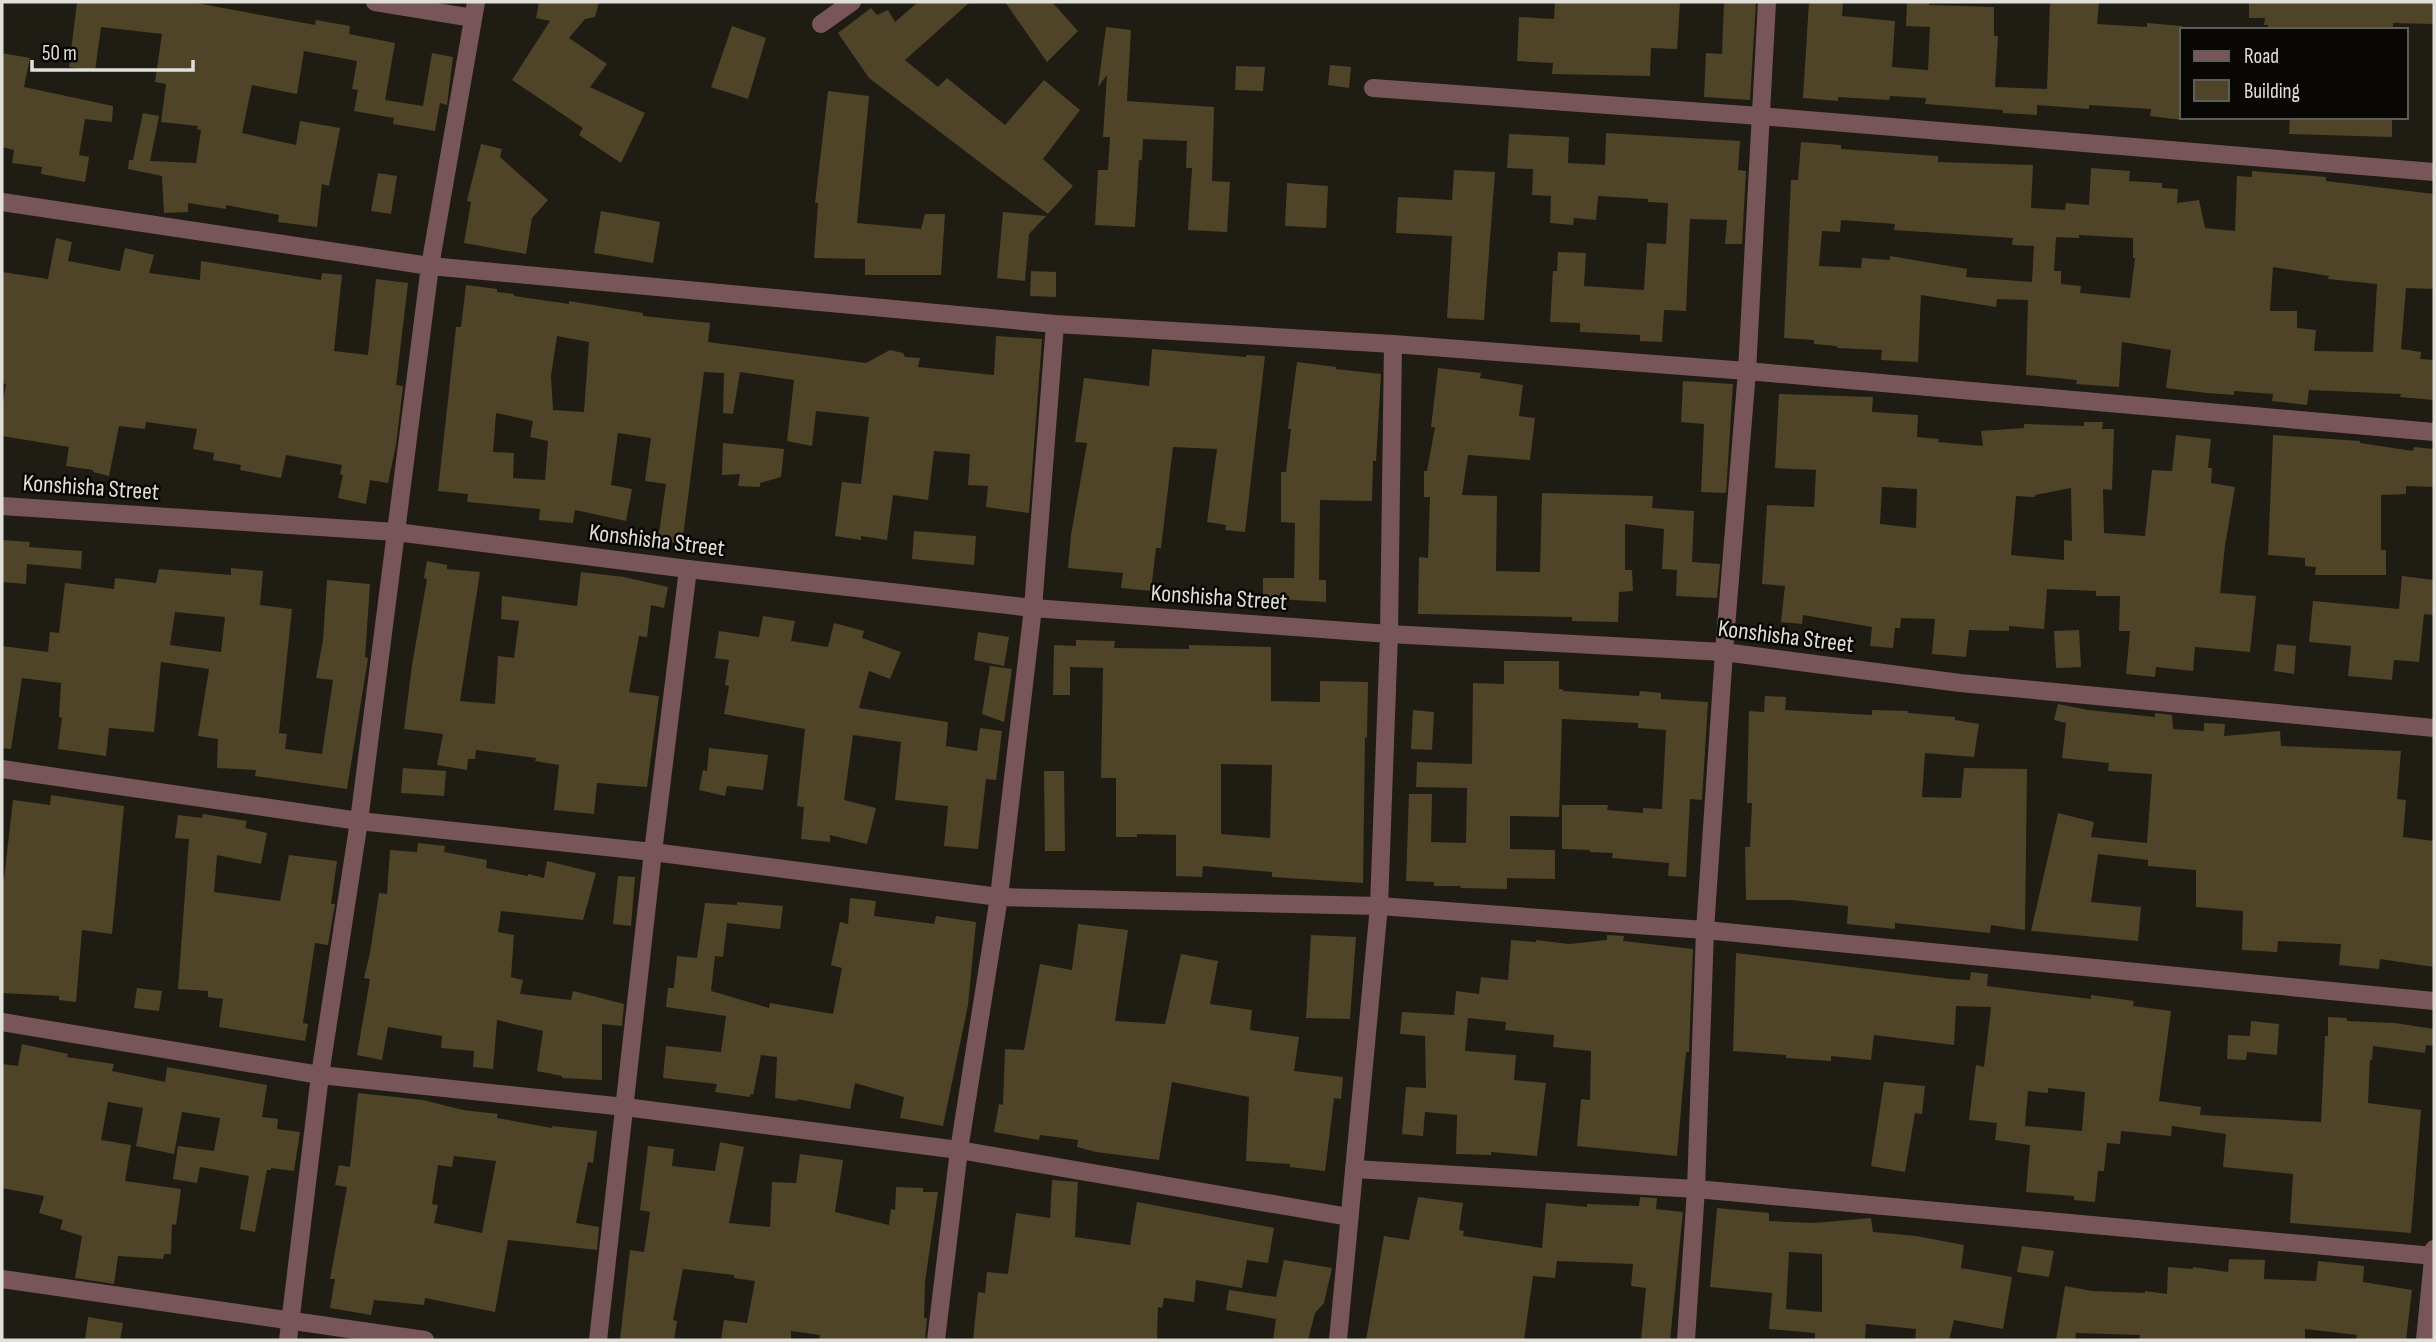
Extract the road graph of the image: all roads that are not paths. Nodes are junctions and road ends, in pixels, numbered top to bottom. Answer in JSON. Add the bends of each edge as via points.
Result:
{"nodes":[{"id":1,"x":375,"y":2,"type":"edge"},
{"id":2,"x":852,"y":2,"type":"edge"},
{"id":3,"x":1767,"y":2,"type":"edge"},
{"id":4,"x":475,"y":10,"type":"edge"},
{"id":5,"x":821,"y":23,"type":"dead end"},
{"id":6,"x":1373,"y":88,"type":"dead end"},
{"id":7,"x":1760,"y":116,"type":"junction"},
{"id":8,"x":2434,"y":172,"type":"edge"},
{"id":9,"x":2,"y":202,"type":"edge"},
{"id":10,"x":430,"y":267,"type":"junction"},
{"id":11,"x":1055,"y":324,"type":"junction"},
{"id":12,"x":1393,"y":344,"type":"junction"},
{"id":13,"x":1747,"y":371,"type":"junction"},
{"id":14,"x":2434,"y":432,"type":"edge"},
{"id":15,"x":2,"y":506,"type":"edge"},
{"id":16,"x":396,"y":532,"type":"junction"},
{"id":17,"x":688,"y":569,"type":"junction"},
{"id":18,"x":1033,"y":608,"type":"junction"},
{"id":19,"x":1389,"y":634,"type":"junction"},
{"id":20,"x":1724,"y":652,"type":"junction"},
{"id":21,"x":2434,"y":728,"type":"edge"},
{"id":22,"x":2,"y":769,"type":"edge"},
{"id":23,"x":359,"y":821,"type":"junction"},
{"id":24,"x":653,"y":852,"type":"junction"},
{"id":25,"x":999,"y":897,"type":"junction"},
{"id":26,"x":1379,"y":906,"type":"junction"},
{"id":27,"x":1705,"y":930,"type":"junction"},
{"id":28,"x":2434,"y":1002,"type":"edge"},
{"id":29,"x":2,"y":1022,"type":"edge"},
{"id":30,"x":320,"y":1075,"type":"junction"},
{"id":31,"x":625,"y":1107,"type":"junction"},
{"id":32,"x":959,"y":1150,"type":"junction"},
{"id":33,"x":1354,"y":1169,"type":"junction"},
{"id":34,"x":1696,"y":1189,"type":"junction"},
{"id":35,"x":1349,"y":1217,"type":"junction"},
{"id":36,"x":2434,"y":1249,"type":"edge"},
{"id":37,"x":2434,"y":1256,"type":"edge"},
{"id":38,"x":2,"y":1279,"type":"edge"},
{"id":39,"x":290,"y":1320,"type":"junction"},
{"id":40,"x":288,"y":1340,"type":"edge"},
{"id":41,"x":425,"y":1340,"type":"edge"},
{"id":42,"x":598,"y":1340,"type":"edge"},
{"id":43,"x":936,"y":1340,"type":"edge"},
{"id":44,"x":1338,"y":1340,"type":"edge"},
{"id":45,"x":1686,"y":1340,"type":"edge"},
{"id":46,"x":2425,"y":1340,"type":"edge"}],
"edges":[{"from":1,"to":4,"type":"street"},
{"from":2,"to":5,"type":"street"},
{"from":3,"to":7,"type":"street"},
{"from":4,"to":10,"type":"street"},
{"from":6,"to":7,"type":"street"},
{"from":7,"to":8,"type":"street"},
{"from":7,"to":13,"type":"street"},
{"from":9,"to":10,"type":"street"},
{"from":10,"to":11,"type":"street"},
{"from":10,"to":16,"type":"street"},
{"from":11,"to":12,"type":"street"},
{"from":11,"to":18,"type":"street"},
{"from":12,"to":13,"type":"street"},
{"from":12,"to":19,"type":"street"},
{"from":13,"to":14,"type":"street"},
{"from":13,"to":20,"type":"street"},
{"from":15,"to":16,"type":"street","name":"Konshisha Street"},
{"from":16,"to":17,"type":"street","name":"Konshisha Street"},
{"from":16,"to":23,"type":"street"},
{"from":17,"to":18,"type":"street","name":"Konshisha Street"},
{"from":17,"to":24,"type":"street"},
{"from":18,"to":19,"type":"street","name":"Konshisha Street"},
{"from":18,"to":25,"type":"street"},
{"from":19,"to":20,"type":"street","name":"Konshisha Street"},
{"from":19,"to":26,"type":"street"},
{"from":20,"to":21,"type":"street","name":"Konshisha Street","via":[[1960,683]]},
{"from":20,"to":27,"type":"street"},
{"from":22,"to":23,"type":"street"},
{"from":23,"to":24,"type":"street"},
{"from":23,"to":30,"type":"street"},
{"from":24,"to":25,"type":"street"},
{"from":24,"to":31,"type":"street"},
{"from":25,"to":26,"type":"street"},
{"from":25,"to":32,"type":"street"},
{"from":26,"to":27,"type":"street"},
{"from":26,"to":33,"type":"street"},
{"from":27,"to":28,"type":"street"},
{"from":27,"to":34,"type":"street"},
{"from":29,"to":30,"type":"street"},
{"from":30,"to":31,"type":"street"},
{"from":30,"to":39,"type":"street"},
{"from":31,"to":32,"type":"street"},
{"from":31,"to":42,"type":"street"},
{"from":32,"to":35,"type":"street"},
{"from":32,"to":43,"type":"street"},
{"from":33,"to":34,"type":"street"},
{"from":33,"to":35,"type":"street"},
{"from":34,"to":37,"type":"street"},
{"from":34,"to":45,"type":"street"},
{"from":35,"to":44,"type":"street"},
{"from":36,"to":37,"type":"street"},
{"from":37,"to":46,"type":"street"},
{"from":38,"to":39,"type":"street"},
{"from":39,"to":40,"type":"street"},
{"from":39,"to":41,"type":"street"}]}
